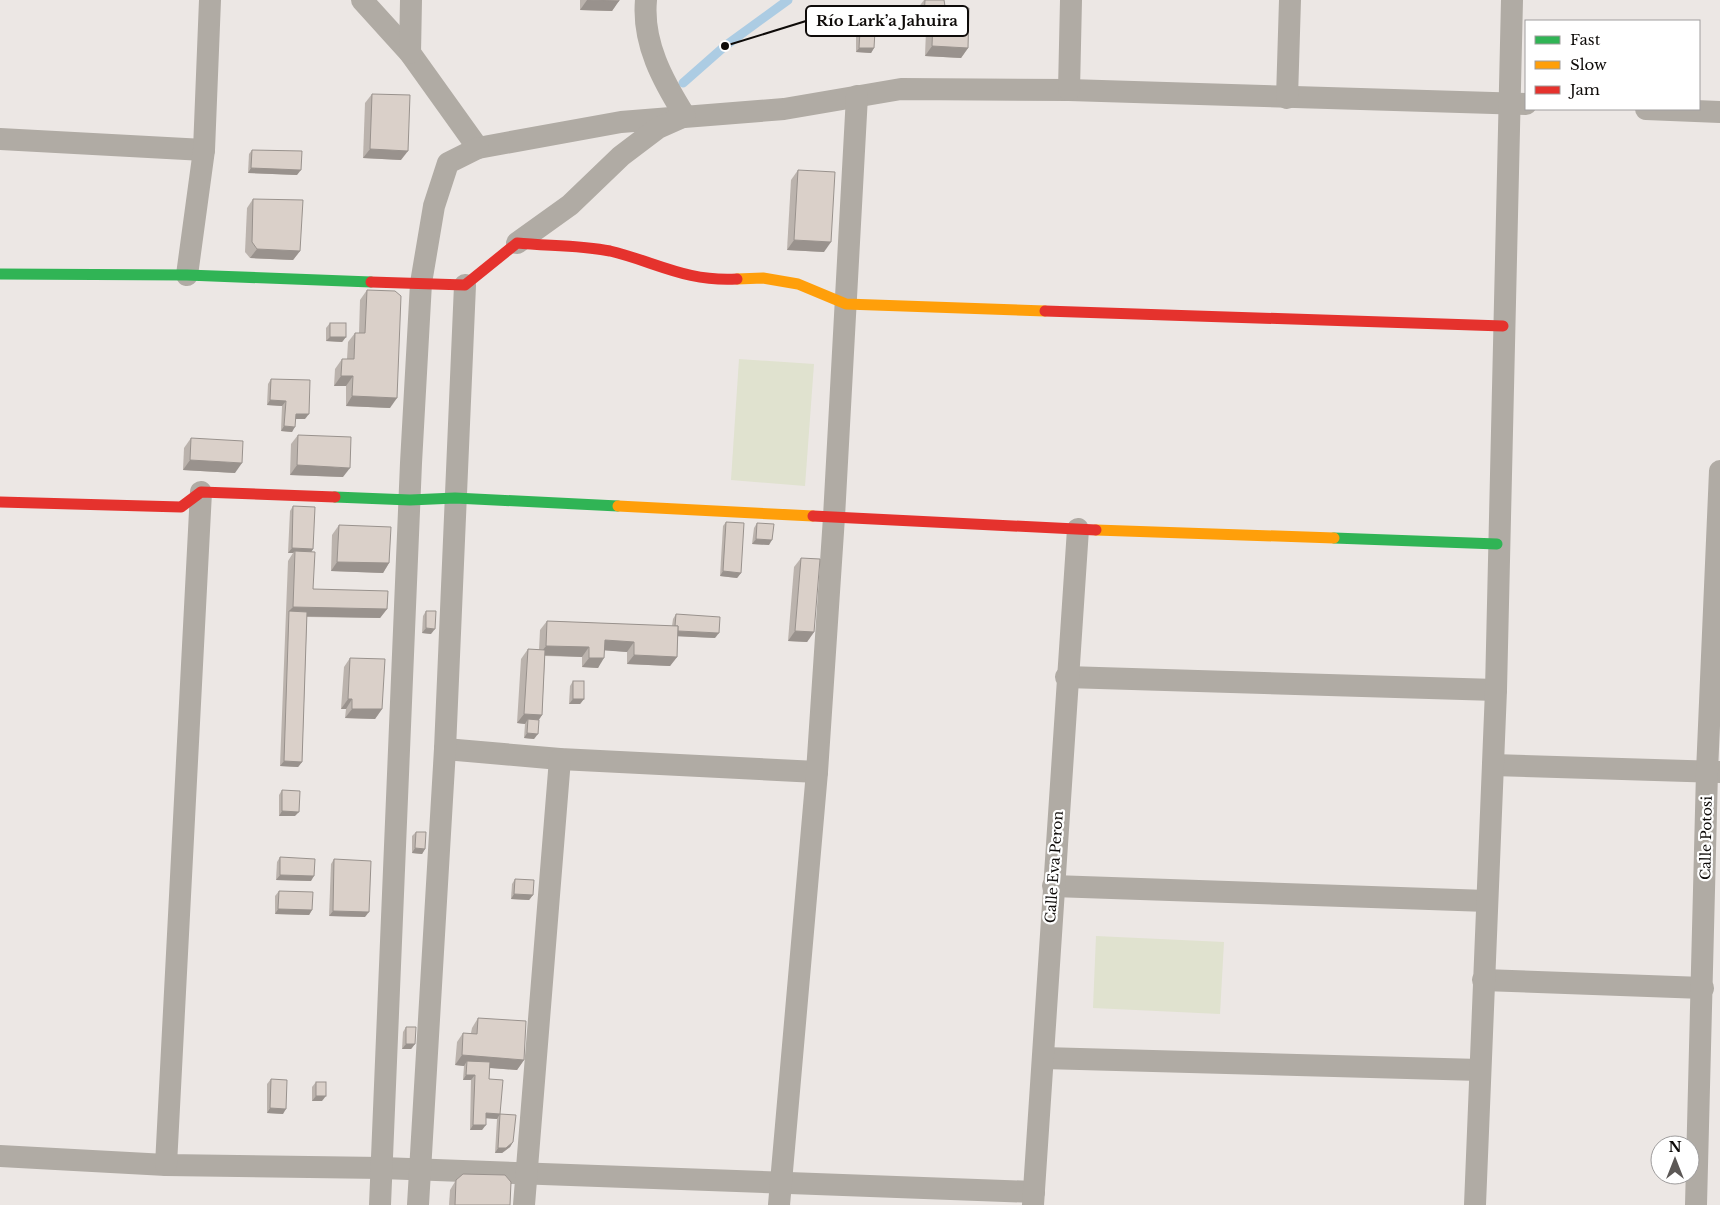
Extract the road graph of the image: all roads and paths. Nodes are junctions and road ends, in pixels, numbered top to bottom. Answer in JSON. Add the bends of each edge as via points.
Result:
{"nodes":[{"id":1,"x":210,"y":0,"type":"edge"},
{"id":2,"x":362,"y":0,"type":"edge"},
{"id":3,"x":412,"y":0,"type":"edge"},
{"id":4,"x":646,"y":0,"type":"edge"},
{"id":5,"x":1071,"y":0,"type":"edge"},
{"id":6,"x":1290,"y":0,"type":"edge"},
{"id":7,"x":1512,"y":0,"type":"edge"},
{"id":8,"x":410,"y":53,"type":"junction"},
{"id":9,"x":1069,"y":90,"type":"junction"},
{"id":10,"x":857,"y":96,"type":"junction"},
{"id":11,"x":1287,"y":98,"type":"junction"},
{"id":12,"x":1517,"y":104,"type":"edge"},
{"id":13,"x":1671,"y":110,"type":"edge"},
{"id":14,"x":1720,"y":112,"type":"edge"},
{"id":15,"x":685,"y":116,"type":"junction"},
{"id":16,"x":0,"y":139,"type":"edge"},
{"id":17,"x":478,"y":148,"type":"junction"},
{"id":18,"x":204,"y":150,"type":"junction"},
{"id":19,"x":517,"y":243,"type":"junction"},
{"id":20,"x":0,"y":274,"type":"edge"},
{"id":21,"x":187,"y":275,"type":"junction"},
{"id":22,"x":421,"y":283,"type":"junction"},
{"id":23,"x":465,"y":285,"type":"junction"},
{"id":24,"x":846,"y":304,"type":"junction"},
{"id":25,"x":1503,"y":326,"type":"junction"},
{"id":26,"x":1720,"y":471,"type":"edge"},
{"id":27,"x":201,"y":492,"type":"junction"},
{"id":28,"x":455,"y":498,"type":"junction"},
{"id":29,"x":410,"y":500,"type":"junction"},
{"id":30,"x":0,"y":502,"type":"edge"},
{"id":31,"x":834,"y":517,"type":"junction"},
{"id":32,"x":1078,"y":529,"type":"junction"},
{"id":33,"x":1498,"y":544,"type":"junction"},
{"id":34,"x":1066,"y":677,"type":"junction"},
{"id":35,"x":1496,"y":690,"type":"junction"},
{"id":36,"x":445,"y":749,"type":"junction"},
{"id":37,"x":560,"y":759,"type":"junction"},
{"id":38,"x":1493,"y":764,"type":"junction"},
{"id":39,"x":818,"y":772,"type":"junction"},
{"id":40,"x":1714,"y":772,"type":"edge"},
{"id":41,"x":1053,"y":886,"type":"junction"},
{"id":42,"x":1487,"y":902,"type":"junction"},
{"id":43,"x":1483,"y":980,"type":"junction"},
{"id":44,"x":1703,"y":988,"type":"junction"},
{"id":45,"x":1043,"y":1058,"type":"junction"},
{"id":46,"x":1480,"y":1070,"type":"junction"},
{"id":47,"x":0,"y":1156,"type":"edge"},
{"id":48,"x":166,"y":1165,"type":"junction"},
{"id":49,"x":382,"y":1168,"type":"junction"},
{"id":50,"x":419,"y":1171,"type":"junction"},
{"id":51,"x":526,"y":1174,"type":"junction"},
{"id":52,"x":780,"y":1182,"type":"junction"},
{"id":53,"x":1034,"y":1199,"type":"edge"},
{"id":54,"x":380,"y":1205,"type":"edge"},
{"id":55,"x":418,"y":1205,"type":"edge"},
{"id":56,"x":524,"y":1205,"type":"edge"},
{"id":57,"x":778,"y":1205,"type":"edge"},
{"id":58,"x":1475,"y":1205,"type":"edge"},
{"id":59,"x":1696,"y":1205,"type":"edge"}],
"edges":[{"from":1,"to":18,"type":"street"},
{"from":2,"to":8,"type":"street"},
{"from":3,"to":8,"type":"street"},
{"from":4,"to":15,"type":"street","via":[[644,16],[649,43],[663,78]]},
{"from":5,"to":9,"type":"street"},
{"from":6,"to":11,"type":"street"},
{"from":7,"to":12,"type":"street"},
{"from":8,"to":17,"type":"street"},
{"from":9,"to":10,"type":"street","via":[[901,89]]},
{"from":9,"to":11,"type":"street"},
{"from":10,"to":15,"type":"street","via":[[784,109]]},
{"from":10,"to":24,"type":"street"},
{"from":11,"to":12,"type":"street"},
{"from":12,"to":25,"type":"street"},
{"from":13,"to":14,"type":"street"},
{"from":15,"to":17,"type":"street","via":[[621,122]]},
{"from":15,"to":19,"type":"street","via":[[658,128],[621,156],[570,205]]},
{"from":16,"to":18,"type":"street"},
{"from":17,"to":22,"type":"street","via":[[448,163],[434,206]]},
{"from":18,"to":21,"type":"street"},
{"from":19,"to":23,"type":"street"},
{"from":19,"to":24,"type":"street","via":[[609,251],[682,275],[723,280],[763,278],[798,284]]},
{"from":20,"to":21,"type":"street"},
{"from":21,"to":22,"type":"street"},
{"from":22,"to":23,"type":"street"},
{"from":22,"to":29,"type":"street"},
{"from":23,"to":28,"type":"street"},
{"from":24,"to":25,"type":"street"},
{"from":24,"to":31,"type":"street"},
{"from":25,"to":33,"type":"street"},
{"from":26,"to":40,"type":"street","name":"Calle Potosi"},
{"from":27,"to":29,"type":"street"},
{"from":27,"to":30,"type":"street","via":[[181,507]]},
{"from":27,"to":48,"type":"street"},
{"from":28,"to":29,"type":"street"},
{"from":28,"to":31,"type":"street"},
{"from":28,"to":36,"type":"street"},
{"from":29,"to":49,"type":"street"},
{"from":31,"to":32,"type":"street"},
{"from":31,"to":39,"type":"street"},
{"from":32,"to":33,"type":"street"},
{"from":32,"to":34,"type":"street","name":"Calle Eva Peron"},
{"from":33,"to":35,"type":"street"},
{"from":34,"to":35,"type":"street"},
{"from":34,"to":41,"type":"street","name":"Calle Eva Peron"},
{"from":35,"to":38,"type":"street"},
{"from":36,"to":37,"type":"street"},
{"from":36,"to":50,"type":"street"},
{"from":37,"to":39,"type":"street"},
{"from":37,"to":51,"type":"street"},
{"from":38,"to":40,"type":"street"},
{"from":38,"to":42,"type":"street"},
{"from":39,"to":52,"type":"street"},
{"from":40,"to":44,"type":"street","name":"Calle Potosi"},
{"from":41,"to":42,"type":"street"},
{"from":41,"to":45,"type":"street","name":"Calle Eva Peron"},
{"from":42,"to":43,"type":"street"},
{"from":43,"to":44,"type":"street"},
{"from":43,"to":46,"type":"street"},
{"from":44,"to":59,"type":"street","name":"Calle Potosi"},
{"from":45,"to":46,"type":"street"},
{"from":45,"to":53,"type":"street","name":"Calle Eva Peron"},
{"from":46,"to":58,"type":"street"},
{"from":47,"to":48,"type":"street"},
{"from":48,"to":49,"type":"street"},
{"from":49,"to":50,"type":"street"},
{"from":49,"to":54,"type":"street"},
{"from":50,"to":51,"type":"street"},
{"from":50,"to":55,"type":"street"},
{"from":51,"to":52,"type":"street"},
{"from":51,"to":56,"type":"street"},
{"from":52,"to":53,"type":"street"},
{"from":52,"to":57,"type":"street"}]}
